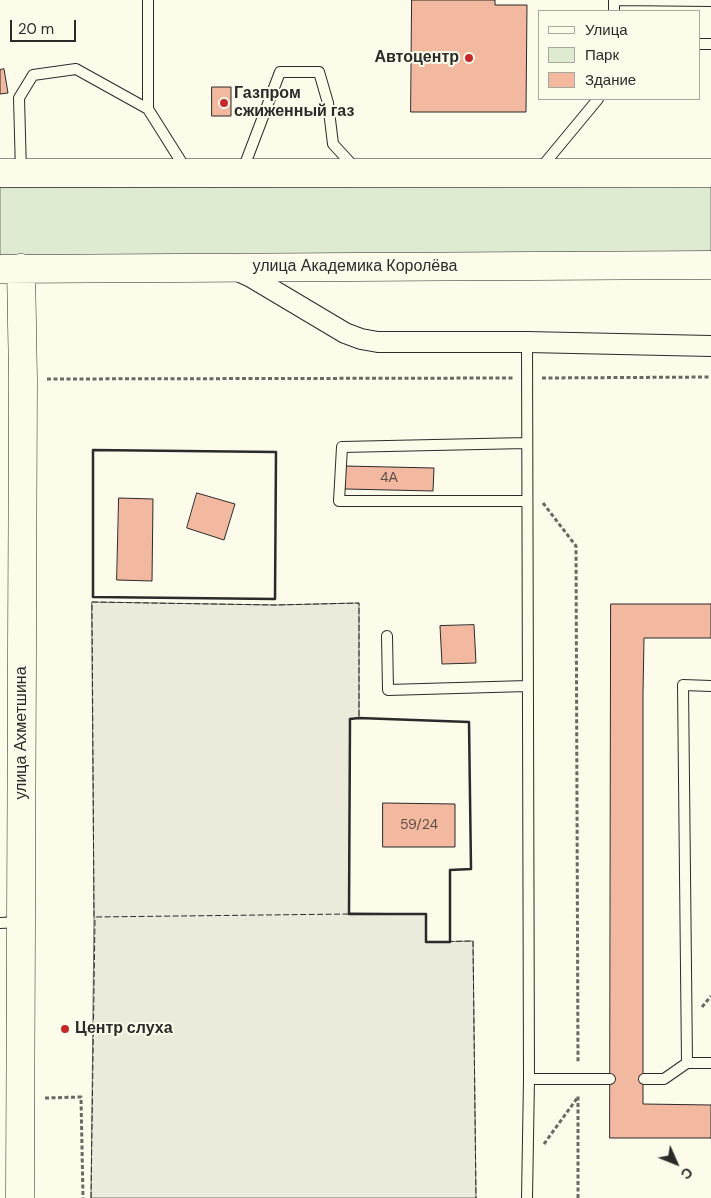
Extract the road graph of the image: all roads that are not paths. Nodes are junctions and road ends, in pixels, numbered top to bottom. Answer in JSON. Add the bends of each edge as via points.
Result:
{"nodes":[{"id":1,"x":148,"y":0,"type":"edge"},
{"id":2,"x":619,"y":0,"type":"edge"},
{"id":3,"x":711,"y":2,"type":"edge"},
{"id":4,"x":597,"y":100,"type":"edge"},
{"id":5,"x":148,"y":110,"type":"junction"},
{"id":6,"x":187,"y":172,"type":"junction"},
{"id":7,"x":11,"y":173,"type":"edge"},
{"id":8,"x":241,"y":173,"type":"junction"},
{"id":9,"x":711,"y":173,"type":"edge"},
{"id":10,"x":360,"y":174,"type":"junction"},
{"id":11,"x":536,"y":174,"type":"junction"},
{"id":12,"x":711,"y":264,"type":"edge"},
{"id":13,"x":230,"y":268,"type":"junction"},
{"id":14,"x":11,"y":269,"type":"edge"},
{"id":15,"x":527,"y":342,"type":"junction"},
{"id":16,"x":711,"y":346,"type":"edge"},
{"id":17,"x":526,"y":443,"type":"junction"},
{"id":18,"x":526,"y":501,"type":"junction"},
{"id":19,"x":387,"y":636,"type":"dead end"},
{"id":20,"x":527,"y":686,"type":"junction"},
{"id":21,"x":711,"y":686,"type":"edge"},
{"id":22,"x":10,"y":922,"type":"edge"},
{"id":23,"x":687,"y":1063,"type":"junction"},
{"id":24,"x":711,"y":1063,"type":"edge"},
{"id":25,"x":528,"y":1079,"type":"junction"},
{"id":26,"x":610,"y":1079,"type":"dead end"},
{"id":27,"x":644,"y":1079,"type":"dead end"},
{"id":28,"x":20,"y":1198,"type":"edge"},
{"id":29,"x":527,"y":1198,"type":"edge"}],
"edges":[{"from":1,"to":5,"type":"lane"},
{"from":2,"to":3,"type":"lane"},
{"from":4,"to":11,"type":"lane"},
{"from":5,"to":6,"type":"lane"},
{"from":5,"to":7,"type":"lane","via":[[76,69],[34,76],[20,98]]},
{"from":6,"to":7,"type":"street"},
{"from":6,"to":8,"type":"street"},
{"from":8,"to":10,"type":"street"},
{"from":8,"to":10,"type":"lane","via":[[280,72],[319,72],[328,103],[333,144]]},
{"from":9,"to":11,"type":"street"},
{"from":10,"to":11,"type":"street"},
{"from":12,"to":13,"type":"street","name":"улица Академика Королёва"},
{"from":13,"to":14,"type":"street","name":"улица Академика Королёва"},
{"from":13,"to":15,"type":"street","via":[[361,340]]},
{"from":14,"to":22,"type":"street","name":"улица Ахметшина","via":[[23,379]]},
{"from":15,"to":16,"type":"street"},
{"from":15,"to":17,"type":"lane"},
{"from":17,"to":18,"type":"lane"},
{"from":17,"to":18,"type":"lane","via":[[342,447],[339,500]]},
{"from":18,"to":20,"type":"lane"},
{"from":19,"to":20,"type":"lane","via":[[388,690]]},
{"from":20,"to":25,"type":"lane"},
{"from":21,"to":23,"type":"lane","via":[[683,685]]},
{"from":22,"to":28,"type":"street","name":"улица Ахметшина","via":[[21,1098]]},
{"from":23,"to":24,"type":"lane"},
{"from":23,"to":27,"type":"lane","via":[[664,1079]]},
{"from":25,"to":26,"type":"lane"},
{"from":25,"to":29,"type":"lane"}]}
